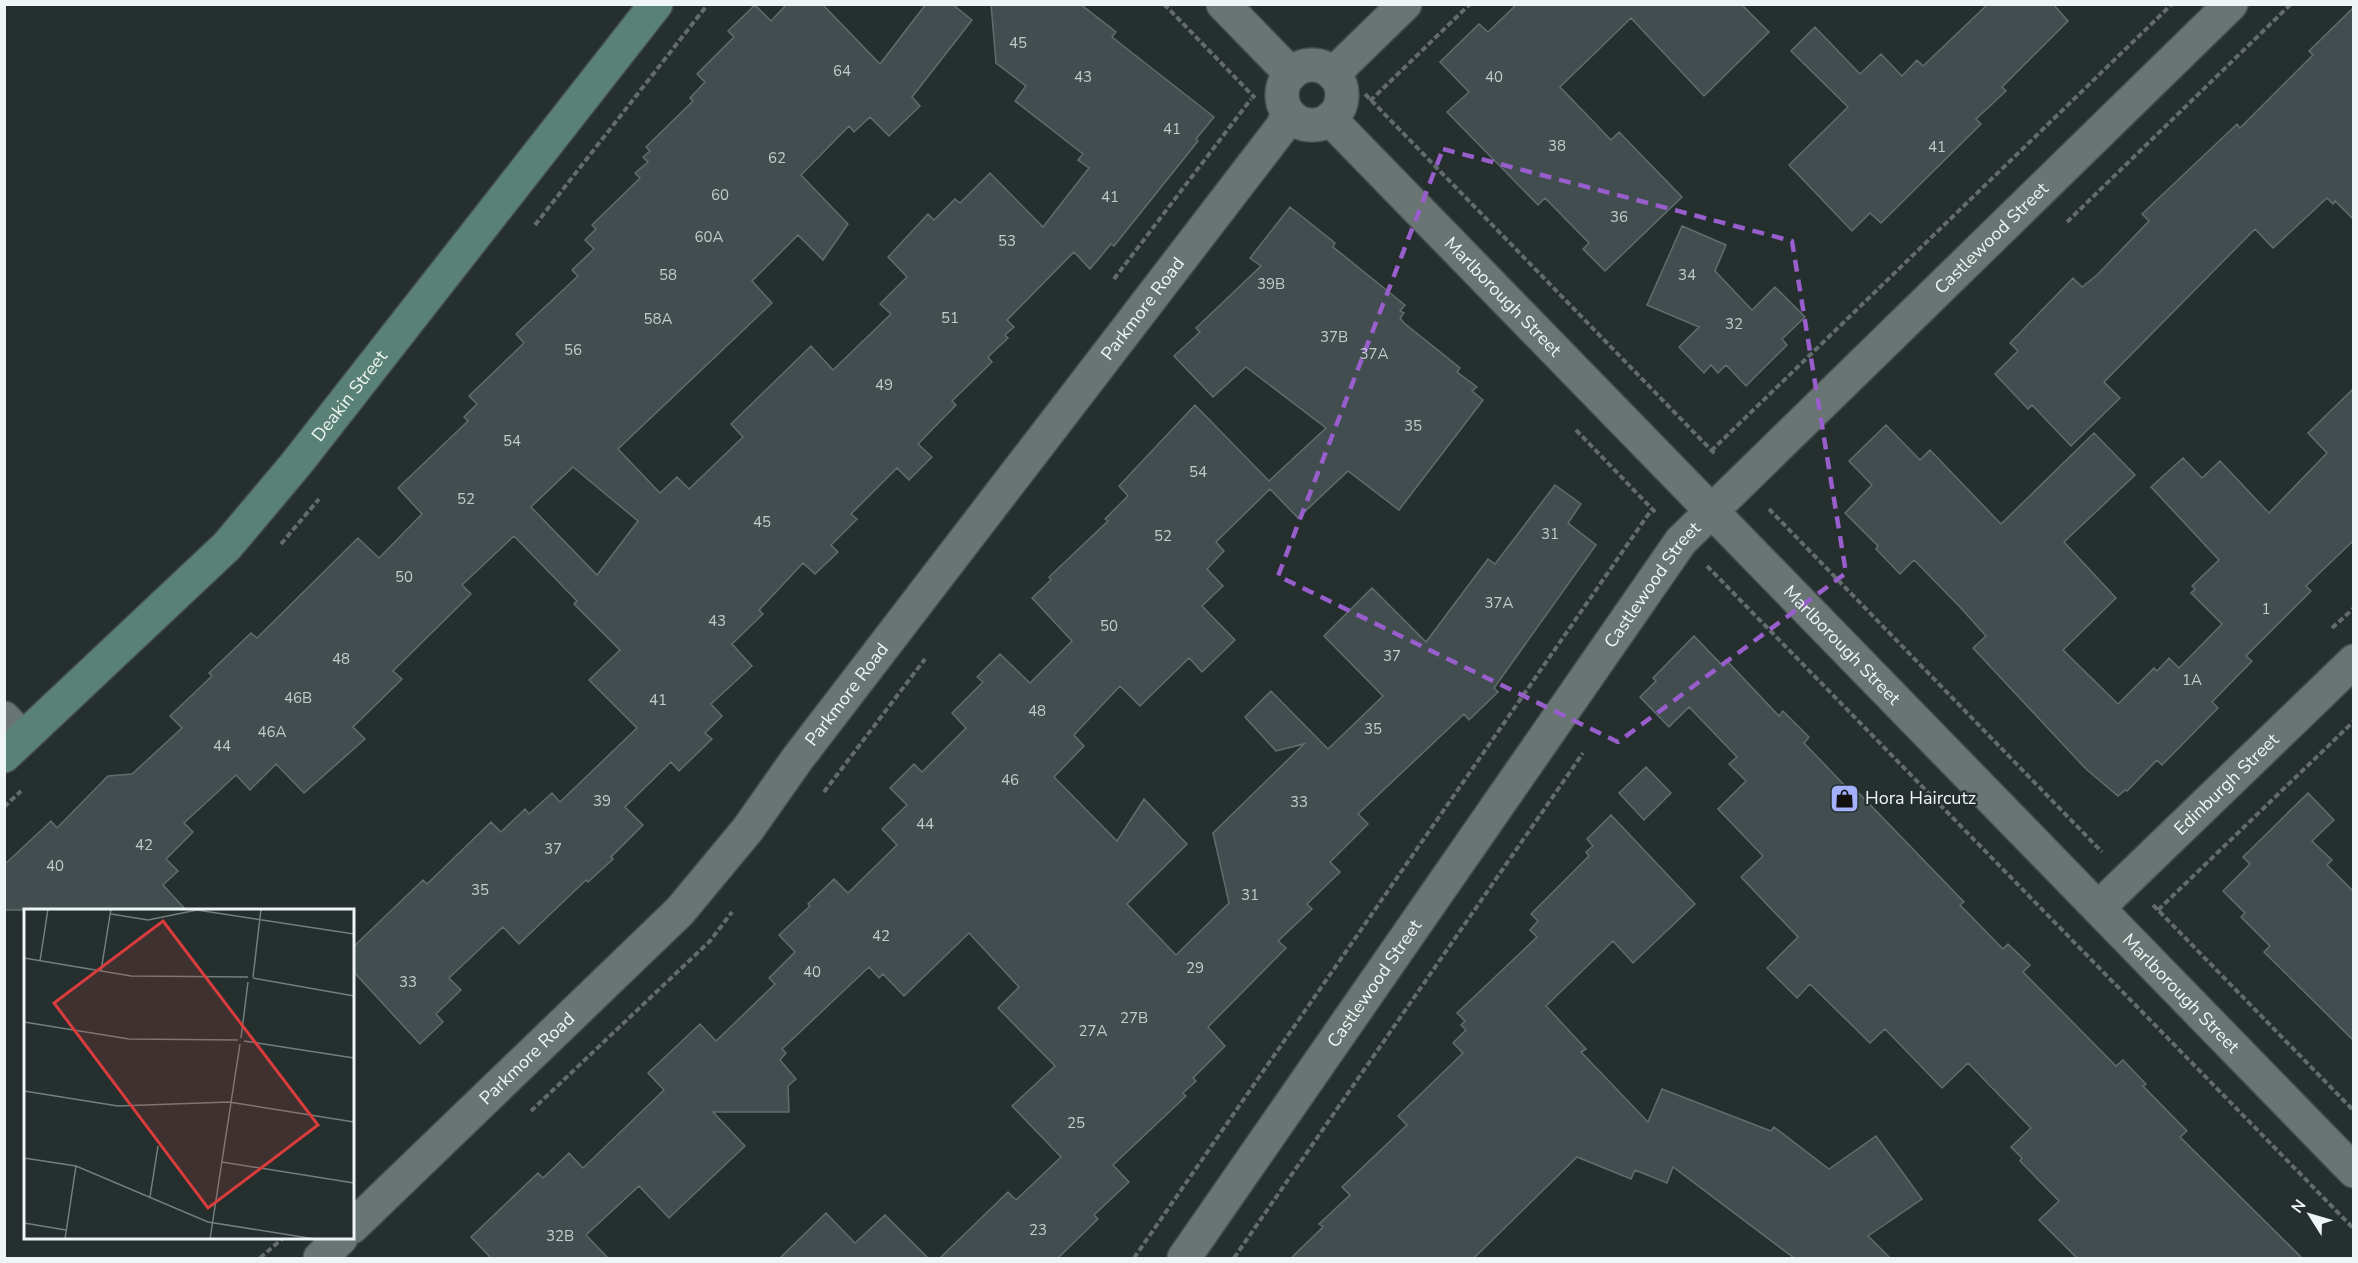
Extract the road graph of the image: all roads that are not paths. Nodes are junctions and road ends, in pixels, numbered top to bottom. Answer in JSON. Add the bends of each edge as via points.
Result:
{"nodes":[{"id":1,"x":657,"y":4,"type":"edge"},
{"id":2,"x":1223,"y":4,"type":"edge"},
{"id":3,"x":1405,"y":4,"type":"edge"},
{"id":4,"x":2231,"y":4,"type":"edge"},
{"id":5,"x":1291,"y":74,"type":"junction"},
{"id":6,"x":1334,"y":74,"type":"junction"},
{"id":7,"x":1285,"y":121,"type":"junction"},
{"id":8,"x":1335,"y":124,"type":"junction"},
{"id":9,"x":1711,"y":508,"type":"junction"},
{"id":10,"x":2354,"y":661,"type":"edge"},
{"id":11,"x":11,"y":737,"type":"edge"},
{"id":12,"x":2100,"y":907,"type":"junction"},
{"id":13,"x":2354,"y":1171,"type":"edge"},
{"id":14,"x":354,"y":1225,"type":"edge"},
{"id":15,"x":340,"y":1239,"type":"edge"},
{"id":16,"x":320,"y":1258,"type":"edge"},
{"id":17,"x":1184,"y":1258,"type":"edge"}],
"edges":[{"from":1,"to":11,"type":"street","name":"Deakin Street","via":[[297,464],[227,546]]},
{"from":2,"to":5,"type":"street"},
{"from":3,"to":6,"type":"street"},
{"from":4,"to":9,"type":"street","name":"Castlewood Street"},
{"from":5,"to":6,"type":"street","via":[[1299,68],[1317,65]]},
{"from":5,"to":7,"type":"street","via":[[1282,89]]},
{"from":6,"to":8,"type":"street","via":[[1341,102]]},
{"from":7,"to":8,"type":"street"},
{"from":7,"to":14,"type":"street","name":"Parkmore Road","via":[[798,758],[748,829],[680,911]]},
{"from":8,"to":9,"type":"street","name":"Marlborough Street"},
{"from":9,"to":12,"type":"street","name":"Marlborough Street"},
{"from":9,"to":17,"type":"street","name":"Castlewood Street","via":[[1681,541]]},
{"from":10,"to":12,"type":"street","name":"Edinburgh Street"},
{"from":12,"to":13,"type":"street","name":"Marlborough Street"},
{"from":15,"to":16,"type":"street"}]}
